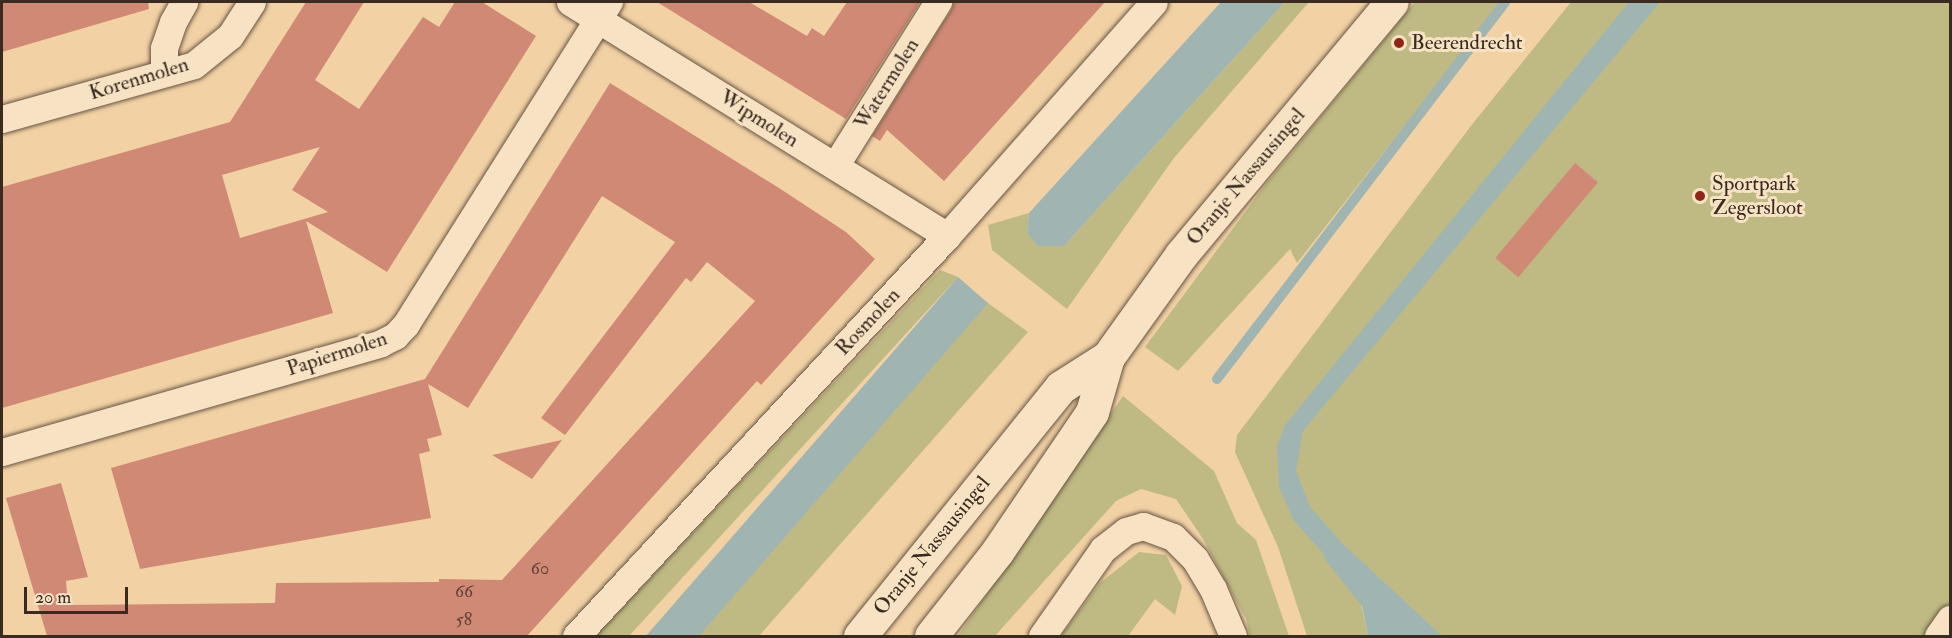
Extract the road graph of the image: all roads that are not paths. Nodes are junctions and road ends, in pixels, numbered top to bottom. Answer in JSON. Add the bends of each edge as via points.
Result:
{"nodes":[{"id":1,"x":184,"y":2,"type":"edge"},
{"id":2,"x":252,"y":2,"type":"edge"},
{"id":3,"x":570,"y":2,"type":"edge"},
{"id":4,"x":938,"y":2,"type":"edge"},
{"id":5,"x":1154,"y":2,"type":"edge"},
{"id":6,"x":1392,"y":2,"type":"edge"},
{"id":7,"x":604,"y":10,"type":"edge"},
{"id":8,"x":164,"y":73,"type":"junction"},
{"id":9,"x":2,"y":119,"type":"edge"},
{"id":10,"x":835,"y":166,"type":"junction"},
{"id":11,"x":947,"y":236,"type":"junction"},
{"id":12,"x":1116,"y":345,"type":"junction"},
{"id":13,"x":2,"y":452,"type":"edge"},
{"id":14,"x":1068,"y":598,"type":"junction"},
{"id":15,"x":1950,"y":619,"type":"edge"},
{"id":16,"x":576,"y":636,"type":"edge"},
{"id":17,"x":860,"y":636,"type":"edge"},
{"id":18,"x":931,"y":636,"type":"edge"},
{"id":19,"x":1026,"y":636,"type":"edge"},
{"id":20,"x":1042,"y":636,"type":"edge"},
{"id":21,"x":1233,"y":636,"type":"edge"},
{"id":22,"x":1938,"y":636,"type":"edge"}],
"edges":[{"from":1,"to":8,"type":"street","via":[[164,48]]},
{"from":2,"to":8,"type":"street","name":"Korenmolen","via":[[230,36],[194,65]]},
{"from":3,"to":7,"type":"street","name":"Wipmolen"},
{"from":4,"to":10,"type":"street","name":"Watermolen"},
{"from":5,"to":11,"type":"street","name":"Rosmolen"},
{"from":6,"to":12,"type":"main road","name":"Oranje Nassausingel","via":[[1181,255]]},
{"from":7,"to":10,"type":"street","name":"Wipmolen"},
{"from":7,"to":13,"type":"street","name":"Papiermolen","via":[[406,324],[394,336],[381,343]]},
{"from":8,"to":9,"type":"street","name":"Korenmolen"},
{"from":10,"to":11,"type":"street","name":"Wipmolen"},
{"from":11,"to":16,"type":"street","name":"Rosmolen"},
{"from":12,"to":17,"type":"main road","name":"Oranje Nassausingel","via":[[1061,387]]},
{"from":12,"to":18,"type":"main road","name":"Oranje Nassausingel","via":[[1092,412],[998,552]]},
{"from":14,"to":19,"type":"street"},
{"from":14,"to":20,"type":"street"},
{"from":14,"to":21,"type":"street","via":[[1103,549],[1126,531],[1143,526],[1173,537],[1195,559]]},
{"from":15,"to":22,"type":"street"}]}
